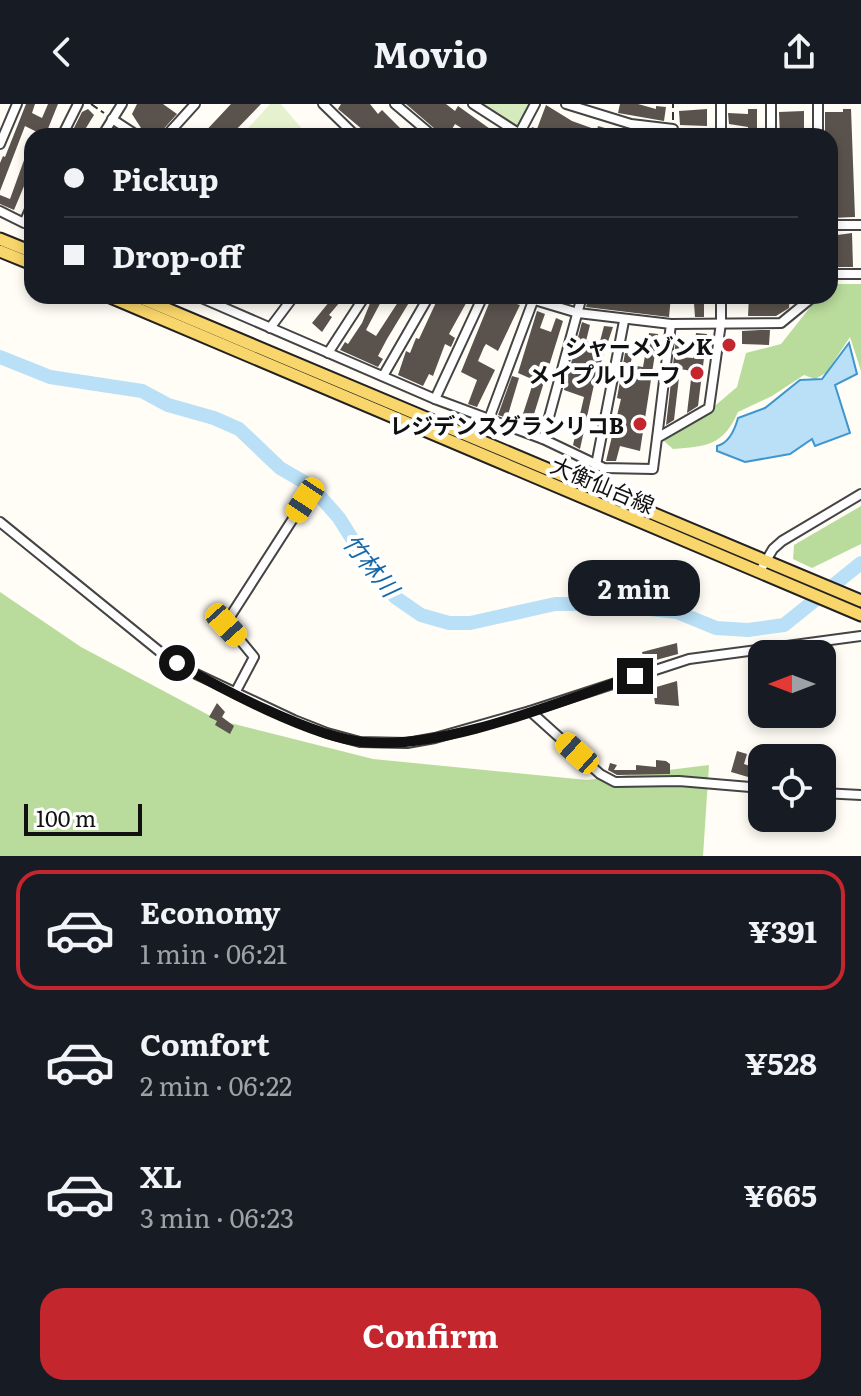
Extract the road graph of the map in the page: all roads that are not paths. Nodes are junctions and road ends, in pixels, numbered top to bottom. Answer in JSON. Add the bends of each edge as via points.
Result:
{"nodes":[{"id":1,"x":17,"y":104,"type":"edge"},
{"id":2,"x":78,"y":104,"type":"edge"},
{"id":3,"x":122,"y":104,"type":"edge"},
{"id":4,"x":195,"y":104,"type":"edge"},
{"id":5,"x":395,"y":104,"type":"edge"},
{"id":6,"x":473,"y":104,"type":"edge"},
{"id":7,"x":535,"y":104,"type":"edge"},
{"id":8,"x":566,"y":104,"type":"edge"},
{"id":9,"x":721,"y":104,"type":"edge"},
{"id":10,"x":771,"y":104,"type":"edge"},
{"id":11,"x":818,"y":104,"type":"edge"},
{"id":12,"x":327,"y":105,"type":"edge"},
{"id":13,"x":108,"y":116,"type":"junction"},
{"id":14,"x":66,"y":128,"type":"edge"},
{"id":15,"x":104,"y":128,"type":"edge"},
{"id":16,"x":126,"y":128,"type":"edge"},
{"id":17,"x":173,"y":128,"type":"edge"},
{"id":18,"x":349,"y":128,"type":"edge"},
{"id":19,"x":424,"y":128,"type":"edge"},
{"id":20,"x":509,"y":128,"type":"edge"},
{"id":21,"x":523,"y":128,"type":"edge"},
{"id":22,"x":652,"y":128,"type":"edge"},
{"id":23,"x":721,"y":128,"type":"edge"},
{"id":24,"x":771,"y":128,"type":"edge"},
{"id":25,"x":818,"y":128,"type":"edge"},
{"id":26,"x":0,"y":144,"type":"edge"},
{"id":27,"x":0,"y":211,"type":"edge"},
{"id":28,"x":24,"y":223,"type":"edge"},
{"id":29,"x":838,"y":225,"type":"edge"},
{"id":30,"x":861,"y":225,"type":"edge"},
{"id":31,"x":0,"y":239,"type":"edge"},
{"id":32,"x":24,"y":249,"type":"edge"},
{"id":33,"x":0,"y":251,"type":"edge"},
{"id":34,"x":24,"y":261,"type":"edge"},
{"id":35,"x":838,"y":274,"type":"edge"},
{"id":36,"x":861,"y":274,"type":"edge"},
{"id":37,"x":127,"y":304,"type":"edge"},
{"id":38,"x":155,"y":304,"type":"edge"},
{"id":39,"x":217,"y":304,"type":"edge"},
{"id":40,"x":288,"y":304,"type":"edge"},
{"id":41,"x":360,"y":304,"type":"edge"},
{"id":42,"x":424,"y":304,"type":"edge"},
{"id":43,"x":479,"y":304,"type":"edge"},
{"id":44,"x":532,"y":304,"type":"edge"},
{"id":45,"x":544,"y":304,"type":"edge"},
{"id":46,"x":580,"y":304,"type":"edge"},
{"id":47,"x":721,"y":304,"type":"edge"},
{"id":48,"x":804,"y":304,"type":"edge"},
{"id":49,"x":578,"y":313,"type":"junction"},
{"id":50,"x":624,"y":321,"type":"junction"},
{"id":51,"x":721,"y":323,"type":"junction"},
{"id":52,"x":671,"y":324,"type":"junction"},
{"id":53,"x":270,"y":328,"type":"junction"},
{"id":54,"x":328,"y":353,"type":"junction"},
{"id":55,"x":383,"y":376,"type":"junction"},
{"id":56,"x":435,"y":399,"type":"junction"},
{"id":57,"x":489,"y":419,"type":"junction"},
{"id":58,"x":657,"y":438,"type":"junction"},
{"id":59,"x":543,"y":439,"type":"junction"},
{"id":60,"x":596,"y":465,"type":"junction"},
{"id":61,"x":861,"y":494,"type":"edge"},
{"id":62,"x":305,"y":500,"type":"dead end"},
{"id":63,"x":0,"y":522,"type":"edge"},
{"id":64,"x":762,"y":566,"type":"junction"},
{"id":65,"x":809,"y":587,"type":"junction"},
{"id":66,"x":861,"y":601,"type":"edge"},
{"id":67,"x":861,"y":615,"type":"edge"},
{"id":68,"x":861,"y":636,"type":"edge"},
{"id":69,"x":235,"y":693,"type":"junction"},
{"id":70,"x":530,"y":711,"type":"junction"},
{"id":71,"x":748,"y":787,"type":"edge"},
{"id":72,"x":836,"y":794,"type":"edge"},
{"id":73,"x":861,"y":795,"type":"edge"}],
"edges":[{"from":1,"to":26,"type":"street"},
{"from":2,"to":14,"type":"street"},
{"from":3,"to":13,"type":"street"},
{"from":4,"to":17,"type":"street"},
{"from":5,"to":19,"type":"street"},
{"from":6,"to":20,"type":"street"},
{"from":7,"to":21,"type":"street"},
{"from":8,"to":22,"type":"street"},
{"from":9,"to":23,"type":"street"},
{"from":10,"to":24,"type":"street"},
{"from":11,"to":25,"type":"street"},
{"from":12,"to":18,"type":"street"},
{"from":13,"to":15,"type":"street"},
{"from":13,"to":16,"type":"street"},
{"from":27,"to":28,"type":"street"},
{"from":29,"to":30,"type":"street"},
{"from":31,"to":32,"type":"main road"},
{"from":33,"to":34,"type":"main road"},
{"from":35,"to":36,"type":"street"},
{"from":37,"to":64,"type":"main road","name":"大衡仙台線"},
{"from":38,"to":64,"type":"main road","name":"大衡仙台線"},
{"from":39,"to":53,"type":"street"},
{"from":40,"to":53,"type":"street"},
{"from":41,"to":54,"type":"street"},
{"from":42,"to":55,"type":"street"},
{"from":43,"to":56,"type":"street"},
{"from":44,"to":57,"type":"street"},
{"from":45,"to":49,"type":"street"},
{"from":46,"to":49,"type":"street"},
{"from":47,"to":51,"type":"street"},
{"from":48,"to":51,"type":"street","via":[[781,323]]},
{"from":49,"to":50,"type":"street"},
{"from":49,"to":59,"type":"street"},
{"from":50,"to":52,"type":"street"},
{"from":50,"to":60,"type":"street"},
{"from":51,"to":52,"type":"street"},
{"from":51,"to":58,"type":"street","via":[[709,408]]},
{"from":52,"to":58,"type":"street"},
{"from":53,"to":54,"type":"street"},
{"from":54,"to":55,"type":"street"},
{"from":55,"to":56,"type":"street"},
{"from":56,"to":57,"type":"street"},
{"from":57,"to":59,"type":"street"},
{"from":58,"to":60,"type":"street","via":[[653,469]]},
{"from":59,"to":60,"type":"street"},
{"from":61,"to":64,"type":"street","via":[[782,541]]},
{"from":62,"to":69,"type":"street","via":[[226,623],[254,657]]},
{"from":63,"to":69,"type":"street","via":[[159,651]]},
{"from":64,"to":65,"type":"main road","name":"大衡仙台線"},
{"from":65,"to":66,"type":"main road","name":"大衡仙台線"},
{"from":65,"to":67,"type":"main road","name":"大衡仙台線"},
{"from":68,"to":70,"type":"street","via":[[689,659]]},
{"from":69,"to":70,"type":"street","via":[[360,742],[421,741]]},
{"from":70,"to":71,"type":"street","via":[[615,782]]},
{"from":72,"to":73,"type":"street"}]}
